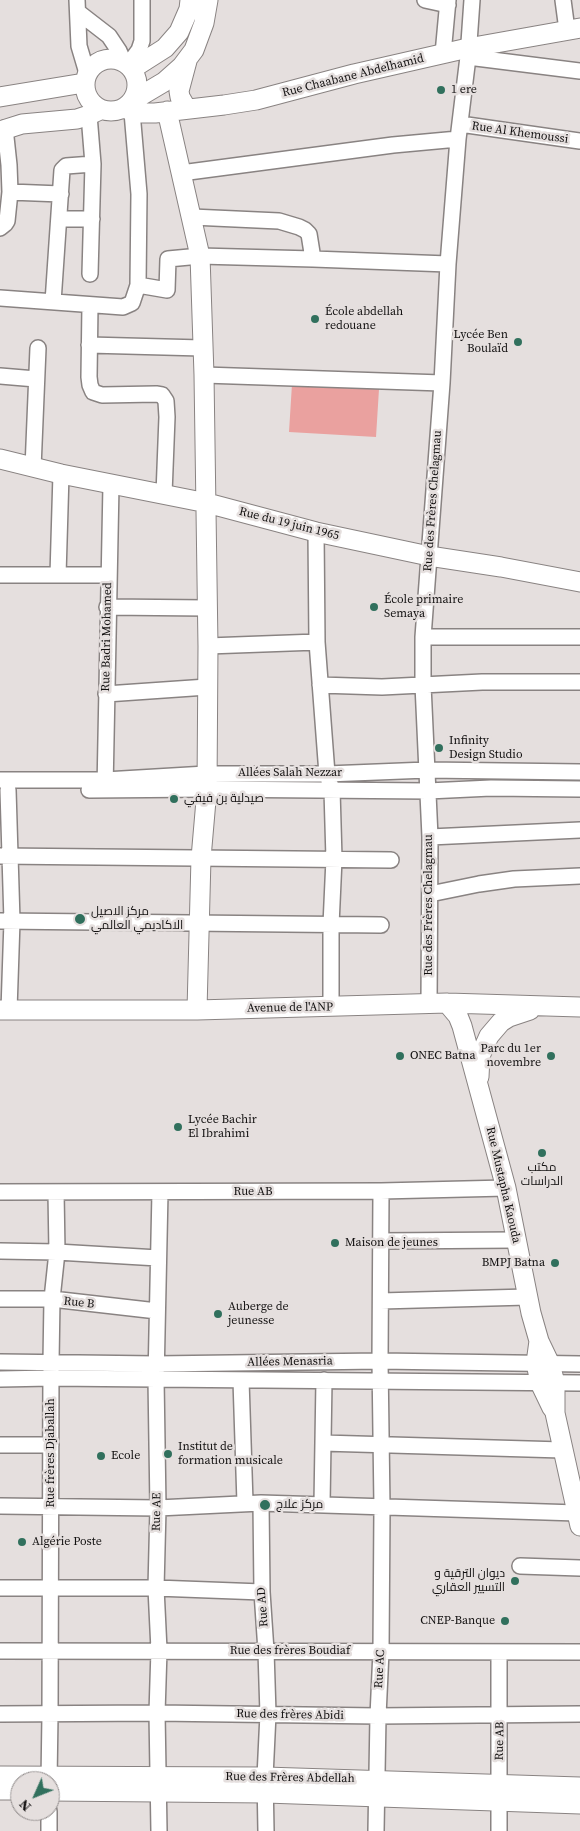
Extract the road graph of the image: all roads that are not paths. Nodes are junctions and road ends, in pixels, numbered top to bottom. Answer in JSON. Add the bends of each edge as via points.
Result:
{"nodes":[{"id":1,"x":142,"y":0,"type":"edge"},
{"id":2,"x":190,"y":0,"type":"edge"},
{"id":3,"x":208,"y":0,"type":"edge"},
{"id":4,"x":425,"y":0,"type":"edge"},
{"id":5,"x":472,"y":0,"type":"edge"},
{"id":6,"x":564,"y":0,"type":"edge"},
{"id":7,"x":448,"y":3,"type":"edge"},
{"id":8,"x":78,"y":6,"type":"edge"},
{"id":9,"x":574,"y":29,"type":"edge"},
{"id":10,"x":468,"y":53,"type":"junction"},
{"id":11,"x":443,"y":54,"type":"junction"},
{"id":12,"x":188,"y":58,"type":"junction"},
{"id":13,"x":130,"y":68,"type":"junction"},
{"id":14,"x":580,"y":72,"type":"edge"},
{"id":15,"x":85,"y":78,"type":"junction"},
{"id":16,"x":154,"y":89,"type":"junction"},
{"id":17,"x":0,"y":97,"type":"edge"},
{"id":18,"x":130,"y":107,"type":"junction"},
{"id":19,"x":178,"y":110,"type":"junction"},
{"id":20,"x":95,"y":113,"type":"junction"},
{"id":21,"x":2,"y":130,"type":"edge"},
{"id":22,"x":459,"y":132,"type":"junction"},
{"id":23,"x":580,"y":141,"type":"edge"},
{"id":24,"x":93,"y":164,"type":"junction"},
{"id":25,"x":181,"y":173,"type":"junction"},
{"id":26,"x":10,"y":192,"type":"junction"},
{"id":27,"x":61,"y":194,"type":"junction"},
{"id":28,"x":192,"y":217,"type":"junction"},
{"id":29,"x":60,"y":219,"type":"junction"},
{"id":30,"x":92,"y":219,"type":"junction"},
{"id":31,"x":0,"y":228,"type":"edge"},
{"id":32,"x":200,"y":256,"type":"junction"},
{"id":33,"x":313,"y":258,"type":"junction"},
{"id":34,"x":448,"y":264,"type":"junction"},
{"id":35,"x":90,"y":274,"type":"dead end"},
{"id":36,"x":138,"y":284,"type":"junction"},
{"id":37,"x":0,"y":298,"type":"edge"},
{"id":38,"x":53,"y":302,"type":"junction"},
{"id":39,"x":90,"y":305,"type":"junction"},
{"id":40,"x":89,"y":346,"type":"junction"},
{"id":41,"x":38,"y":348,"type":"dead end"},
{"id":42,"x":202,"y":348,"type":"junction"},
{"id":43,"x":204,"y":375,"type":"junction"},
{"id":44,"x":0,"y":376,"type":"edge"},
{"id":45,"x":36,"y":379,"type":"junction"},
{"id":46,"x":442,"y":384,"type":"junction"},
{"id":47,"x":0,"y":459,"type":"edge"},
{"id":48,"x":33,"y":468,"type":"junction"},
{"id":49,"x":61,"y":474,"type":"junction"},
{"id":50,"x":111,"y":485,"type":"junction"},
{"id":51,"x":164,"y":494,"type":"junction"},
{"id":52,"x":207,"y":504,"type":"junction"},
{"id":53,"x":316,"y":532,"type":"junction"},
{"id":54,"x":429,"y":556,"type":"junction"},
{"id":55,"x":0,"y":575,"type":"edge"},
{"id":56,"x":58,"y":575,"type":"junction"},
{"id":57,"x":108,"y":576,"type":"junction"},
{"id":58,"x":580,"y":582,"type":"edge"},
{"id":59,"x":108,"y":607,"type":"junction"},
{"id":60,"x":207,"y":608,"type":"junction"},
{"id":61,"x":423,"y":637,"type":"junction"},
{"id":62,"x":580,"y":638,"type":"edge"},
{"id":63,"x":317,"y":642,"type":"junction"},
{"id":64,"x":208,"y":646,"type":"junction"},
{"id":65,"x":580,"y":682,"type":"edge"},
{"id":66,"x":320,"y":685,"type":"junction"},
{"id":67,"x":423,"y":685,"type":"junction"},
{"id":68,"x":207,"y":687,"type":"junction"},
{"id":69,"x":106,"y":694,"type":"junction"},
{"id":70,"x":427,"y":770,"type":"junction"},
{"id":71,"x":580,"y":772,"type":"edge"},
{"id":72,"x":327,"y":774,"type":"junction"},
{"id":73,"x":207,"y":781,"type":"junction"},
{"id":74,"x":105,"y":785,"type":"junction"},
{"id":75,"x":3,"y":786,"type":"edge"},
{"id":76,"x":580,"y":789,"type":"edge"},
{"id":77,"x":332,"y":790,"type":"junction"},
{"id":78,"x":428,"y":791,"type":"junction"},
{"id":79,"x":580,"y":830,"type":"edge"},
{"id":80,"x":430,"y":837,"type":"junction"},
{"id":81,"x":5,"y":856,"type":"edge"},
{"id":82,"x":201,"y":858,"type":"junction"},
{"id":83,"x":334,"y":859,"type":"junction"},
{"id":84,"x":391,"y":860,"type":"dead end"},
{"id":85,"x":580,"y":876,"type":"edge"},
{"id":86,"x":430,"y":894,"type":"junction"},
{"id":87,"x":6,"y":921,"type":"edge"},
{"id":88,"x":199,"y":923,"type":"junction"},
{"id":89,"x":331,"y":925,"type":"junction"},
{"id":90,"x":381,"y":925,"type":"dead end"},
{"id":91,"x":438,"y":1003,"type":"junction"},
{"id":92,"x":331,"y":1007,"type":"junction"},
{"id":93,"x":540,"y":1007,"type":"junction"},
{"id":94,"x":580,"y":1007,"type":"edge"},
{"id":95,"x":4,"y":1010,"type":"edge"},
{"id":96,"x":197,"y":1010,"type":"junction"},
{"id":97,"x":480,"y":1088,"type":"junction"},
{"id":98,"x":506,"y":1188,"type":"junction"},
{"id":99,"x":381,"y":1191,"type":"junction"},
{"id":100,"x":0,"y":1192,"type":"edge"},
{"id":101,"x":56,"y":1192,"type":"junction"},
{"id":102,"x":160,"y":1192,"type":"junction"},
{"id":103,"x":515,"y":1240,"type":"junction"},
{"id":104,"x":381,"y":1241,"type":"junction"},
{"id":105,"x":0,"y":1251,"type":"edge"},
{"id":106,"x":57,"y":1252,"type":"junction"},
{"id":107,"x":158,"y":1258,"type":"junction"},
{"id":108,"x":527,"y":1297,"type":"junction"},
{"id":109,"x":0,"y":1299,"type":"edge"},
{"id":110,"x":52,"y":1300,"type":"junction"},
{"id":111,"x":381,"y":1301,"type":"junction"},
{"id":112,"x":158,"y":1311,"type":"junction"},
{"id":113,"x":380,"y":1361,"type":"junction"},
{"id":114,"x":0,"y":1362,"type":"edge"},
{"id":115,"x":51,"y":1362,"type":"junction"},
{"id":116,"x":543,"y":1363,"type":"junction"},
{"id":117,"x":156,"y":1364,"type":"junction"},
{"id":118,"x":580,"y":1364,"type":"edge"},
{"id":119,"x":51,"y":1378,"type":"junction"},
{"id":120,"x":0,"y":1379,"type":"edge"},
{"id":121,"x":156,"y":1379,"type":"junction"},
{"id":122,"x":241,"y":1380,"type":"junction"},
{"id":123,"x":324,"y":1380,"type":"junction"},
{"id":124,"x":380,"y":1382,"type":"junction"},
{"id":125,"x":548,"y":1383,"type":"junction"},
{"id":126,"x":580,"y":1383,"type":"edge"},
{"id":127,"x":323,"y":1443,"type":"junction"},
{"id":128,"x":0,"y":1445,"type":"edge"},
{"id":129,"x":382,"y":1445,"type":"junction"},
{"id":130,"x":51,"y":1446,"type":"junction"},
{"id":131,"x":562,"y":1450,"type":"junction"},
{"id":132,"x":261,"y":1502,"type":"junction"},
{"id":133,"x":245,"y":1503,"type":"junction"},
{"id":134,"x":322,"y":1504,"type":"junction"},
{"id":135,"x":51,"y":1505,"type":"junction"},
{"id":136,"x":0,"y":1506,"type":"edge"},
{"id":137,"x":382,"y":1507,"type":"junction"},
{"id":138,"x":158,"y":1508,"type":"junction"},
{"id":139,"x":579,"y":1519,"type":"edge"},
{"id":140,"x":520,"y":1566,"type":"dead end"},
{"id":141,"x":580,"y":1568,"type":"edge"},
{"id":142,"x":0,"y":1588,"type":"edge"},
{"id":143,"x":50,"y":1588,"type":"junction"},
{"id":144,"x":156,"y":1588,"type":"junction"},
{"id":145,"x":262,"y":1592,"type":"junction"},
{"id":146,"x":50,"y":1650,"type":"junction"},
{"id":147,"x":159,"y":1650,"type":"junction"},
{"id":148,"x":0,"y":1651,"type":"edge"},
{"id":149,"x":266,"y":1651,"type":"junction"},
{"id":150,"x":381,"y":1651,"type":"junction"},
{"id":151,"x":499,"y":1652,"type":"junction"},
{"id":152,"x":580,"y":1652,"type":"edge"},
{"id":153,"x":157,"y":1713,"type":"junction"},
{"id":154,"x":0,"y":1714,"type":"edge"},
{"id":155,"x":268,"y":1714,"type":"junction"},
{"id":156,"x":580,"y":1714,"type":"edge"},
{"id":157,"x":50,"y":1715,"type":"junction"},
{"id":158,"x":378,"y":1716,"type":"junction"},
{"id":159,"x":500,"y":1716,"type":"junction"},
{"id":160,"x":49,"y":1771,"type":"edge"},
{"id":161,"x":60,"y":1783,"type":"edge"},
{"id":162,"x":158,"y":1784,"type":"junction"},
{"id":163,"x":266,"y":1785,"type":"junction"},
{"id":164,"x":580,"y":1787,"type":"edge"},
{"id":165,"x":376,"y":1788,"type":"junction"},
{"id":166,"x":499,"y":1794,"type":"junction"},
{"id":167,"x":580,"y":1804,"type":"edge"},
{"id":168,"x":159,"y":1831,"type":"edge"},
{"id":169,"x":266,"y":1831,"type":"edge"},
{"id":170,"x":376,"y":1831,"type":"edge"},
{"id":171,"x":499,"y":1831,"type":"edge"}],
"edges":[{"from":1,"to":13,"type":"street","via":[[142,41]]},
{"from":2,"to":13,"type":"main road","via":[[179,32],[170,43]]},
{"from":3,"to":12,"type":"main road","via":[[204,23]]},
{"from":4,"to":7,"type":"street"},
{"from":5,"to":10,"type":"street","name":"Rue des Frères Chelagmau"},
{"from":6,"to":9,"type":"street"},
{"from":7,"to":11,"type":"street"},
{"from":8,"to":13,"type":"street","via":[[109,36]]},
{"from":8,"to":15,"type":"street","via":[[79,46]]},
{"from":9,"to":10,"type":"main road","name":"Rue Chaabane Abdelhamid"},
{"from":10,"to":11,"type":"main road","name":"Rue Chaabane Abdelhamid"},
{"from":10,"to":14,"type":"street"},
{"from":10,"to":22,"type":"street","name":"Rue des Frères Chelagmau"},
{"from":11,"to":19,"type":"main road","name":"Rue Chaabane Abdelhamid","via":[[256,100]]},
{"from":12,"to":16,"type":"main road"},
{"from":12,"to":19,"type":"main road"},
{"from":13,"to":15,"type":"main road","via":[[113,58],[103,60],[93,65]]},
{"from":13,"to":16,"type":"main road"},
{"from":13,"to":18,"type":"main road","via":[[138,85]]},
{"from":15,"to":17,"type":"main road"},
{"from":15,"to":20,"type":"main road","via":[[86,94]]},
{"from":16,"to":18,"type":"main road"},
{"from":16,"to":19,"type":"main road"},
{"from":18,"to":19,"type":"main road","name":"Rue Chaabane Abdelhamid","via":[[140,113]]},
{"from":18,"to":20,"type":"main road"},
{"from":18,"to":36,"type":"street","via":[[140,194]]},
{"from":19,"to":25,"type":"main road"},
{"from":20,"to":21,"type":"main road","via":[[77,119],[22,124]]},
{"from":20,"to":24,"type":"street"},
{"from":21,"to":26,"type":"street"},
{"from":22,"to":23,"type":"street","name":"Rue Al Khemoussi"},
{"from":22,"to":25,"type":"street","name":"Rue Al Khemoussi","via":[[393,145]]},
{"from":22,"to":34,"type":"street","name":"Rue des Frères Chelagmau"},
{"from":24,"to":27,"type":"street","via":[[63,167]]},
{"from":24,"to":30,"type":"street"},
{"from":25,"to":28,"type":"main road"},
{"from":26,"to":27,"type":"street"},
{"from":26,"to":31,"type":"street","via":[[7,221]]},
{"from":27,"to":29,"type":"street"},
{"from":28,"to":32,"type":"main road"},
{"from":28,"to":33,"type":"street","via":[[279,222],[299,227],[309,234]]},
{"from":29,"to":30,"type":"street"},
{"from":29,"to":38,"type":"street"},
{"from":30,"to":35,"type":"street"},
{"from":32,"to":33,"type":"street"},
{"from":32,"to":36,"type":"street","via":[[168,259],[167,290]]},
{"from":32,"to":42,"type":"main road"},
{"from":33,"to":34,"type":"street"},
{"from":34,"to":46,"type":"street","name":"Rue des Frères Chelagmau"},
{"from":36,"to":39,"type":"street","via":[[128,306]]},
{"from":37,"to":38,"type":"street"},
{"from":38,"to":39,"type":"street"},
{"from":39,"to":40,"type":"street"},
{"from":40,"to":42,"type":"street"},
{"from":40,"to":51,"type":"street","via":[[93,392],[102,395],[156,394],[164,398],[167,417]]},
{"from":41,"to":45,"type":"street"},
{"from":42,"to":43,"type":"main road"},
{"from":43,"to":46,"type":"street"},
{"from":43,"to":52,"type":"main road"},
{"from":44,"to":45,"type":"street"},
{"from":45,"to":48,"type":"street"},
{"from":46,"to":54,"type":"street","name":"Rue des Frères Chelagmau"},
{"from":47,"to":48,"type":"main road","name":"Rue du 19 juin 1965"},
{"from":48,"to":49,"type":"main road","name":"Rue du 19 juin 1965"},
{"from":49,"to":50,"type":"main road","name":"Rue du 19 juin 1965"},
{"from":49,"to":56,"type":"street"},
{"from":50,"to":51,"type":"main road","name":"Rue du 19 juin 1965"},
{"from":50,"to":57,"type":"street","name":"Rue Badri Mohamed"},
{"from":51,"to":52,"type":"main road","name":"Rue du 19 juin 1965"},
{"from":52,"to":53,"type":"main road","name":"Rue du 19 juin 1965"},
{"from":52,"to":60,"type":"main road"},
{"from":53,"to":54,"type":"main road","name":"Rue du 19 juin 1965"},
{"from":53,"to":63,"type":"street"},
{"from":54,"to":58,"type":"main road","name":"Rue du 19 juin 1965"},
{"from":54,"to":61,"type":"street","name":"Rue des Frères Chelagmau"},
{"from":55,"to":56,"type":"street"},
{"from":56,"to":57,"type":"street"},
{"from":57,"to":59,"type":"street","name":"Rue Badri Mohamed"},
{"from":59,"to":60,"type":"street"},
{"from":59,"to":69,"type":"street","name":"Rue Badri Mohamed"},
{"from":60,"to":64,"type":"main road"},
{"from":61,"to":62,"type":"street"},
{"from":61,"to":67,"type":"street","name":"Rue des Frères Chelagmau"},
{"from":63,"to":64,"type":"street"},
{"from":63,"to":66,"type":"street"},
{"from":64,"to":68,"type":"main road"},
{"from":65,"to":67,"type":"street"},
{"from":66,"to":67,"type":"street"},
{"from":66,"to":72,"type":"street"},
{"from":67,"to":70,"type":"street","name":"Rue des Frères Chelagmau"},
{"from":68,"to":69,"type":"street"},
{"from":68,"to":73,"type":"main road"},
{"from":69,"to":74,"type":"street","name":"Rue Badri Mohamed"},
{"from":70,"to":71,"type":"street","name":"Allées Salah Nezzar"},
{"from":70,"to":72,"type":"street","name":"Allées Salah Nezzar"},
{"from":70,"to":78,"type":"street","name":"Rue des Frères Chelagmau"},
{"from":72,"to":73,"type":"street","name":"Allées Salah Nezzar"},
{"from":72,"to":77,"type":"street"},
{"from":73,"to":74,"type":"street","name":"Allées Salah Nezzar"},
{"from":73,"to":77,"type":"street"},
{"from":73,"to":82,"type":"main road"},
{"from":74,"to":75,"type":"street","name":"Allées Salah Nezzar"},
{"from":75,"to":81,"type":"street"},
{"from":76,"to":78,"type":"street"},
{"from":77,"to":78,"type":"street"},
{"from":77,"to":83,"type":"street"},
{"from":78,"to":80,"type":"street","name":"Rue des Frères Chelagmau"},
{"from":79,"to":80,"type":"street"},
{"from":80,"to":86,"type":"street","name":"Rue des Frères Chelagmau"},
{"from":81,"to":82,"type":"street"},
{"from":81,"to":87,"type":"street"},
{"from":82,"to":83,"type":"street"},
{"from":82,"to":88,"type":"main road"},
{"from":83,"to":84,"type":"street"},
{"from":83,"to":89,"type":"street"},
{"from":85,"to":86,"type":"street","via":[[514,879]]},
{"from":86,"to":91,"type":"street","name":"Rue des Frères Chelagmau"},
{"from":87,"to":88,"type":"street"},
{"from":87,"to":95,"type":"street"},
{"from":88,"to":89,"type":"street"},
{"from":88,"to":96,"type":"main road"},
{"from":89,"to":90,"type":"street"},
{"from":89,"to":92,"type":"street"},
{"from":91,"to":92,"type":"main road","name":"Avenue de l'ANP"},
{"from":91,"to":93,"type":"main road","name":"Avenue de l'ANP"},
{"from":91,"to":97,"type":"main road","via":[[458,1016]]},
{"from":92,"to":96,"type":"main road","name":"Avenue de l'ANP"},
{"from":93,"to":94,"type":"main road","name":"Avenue de l'ANP"},
{"from":93,"to":97,"type":"main road","via":[[501,1022],[489,1036],[479,1064]]},
{"from":95,"to":96,"type":"main road","name":"Avenue de l'ANP"},
{"from":97,"to":98,"type":"main road","name":"Rue Mustapha Kaouda"},
{"from":98,"to":99,"type":"street","name":"Rue AB"},
{"from":98,"to":103,"type":"main road","name":"Rue Mustapha Kaouda"},
{"from":99,"to":102,"type":"street","name":"Rue AB"},
{"from":99,"to":104,"type":"street","name":"Rue AC"},
{"from":100,"to":101,"type":"street","name":"Rue AB"},
{"from":101,"to":102,"type":"street","name":"Rue AB"},
{"from":101,"to":106,"type":"street","name":"Rue frères Djaballah"},
{"from":102,"to":107,"type":"street","name":"Rue AE"},
{"from":103,"to":104,"type":"street"},
{"from":103,"to":108,"type":"main road","name":"Rue Mustapha Kaouda"},
{"from":104,"to":111,"type":"street","name":"Rue AC"},
{"from":105,"to":106,"type":"street"},
{"from":106,"to":107,"type":"street"},
{"from":106,"to":110,"type":"street","name":"Rue frères Djaballah"},
{"from":107,"to":112,"type":"street","name":"Rue AE"},
{"from":108,"to":111,"type":"street"},
{"from":108,"to":116,"type":"main road","name":"Rue Mustapha Kaouda"},
{"from":109,"to":110,"type":"street","name":"Rue B"},
{"from":110,"to":112,"type":"street","name":"Rue B"},
{"from":110,"to":115,"type":"street","name":"Rue frères Djaballah"},
{"from":111,"to":113,"type":"street","name":"Rue AC"},
{"from":112,"to":117,"type":"street","name":"Rue AE"},
{"from":113,"to":116,"type":"street","name":"Allées Menasria"},
{"from":113,"to":117,"type":"street","name":"Allées Menasria"},
{"from":113,"to":124,"type":"street","name":"Rue AC"},
{"from":114,"to":115,"type":"street","name":"Allées Menasria"},
{"from":115,"to":117,"type":"street","name":"Allées Menasria"},
{"from":115,"to":119,"type":"street","name":"Rue frères Djaballah"},
{"from":116,"to":118,"type":"street","name":"Allées Menasria"},
{"from":116,"to":125,"type":"main road","name":"Rue Mustapha Kaouda"},
{"from":117,"to":121,"type":"street","name":"Rue AE"},
{"from":119,"to":120,"type":"street"},
{"from":119,"to":121,"type":"street"},
{"from":119,"to":130,"type":"street","name":"Rue frères Djaballah"},
{"from":121,"to":122,"type":"street"},
{"from":121,"to":138,"type":"street","name":"Rue AE"},
{"from":122,"to":123,"type":"street"},
{"from":122,"to":133,"type":"street"},
{"from":123,"to":124,"type":"street"},
{"from":123,"to":127,"type":"street"},
{"from":124,"to":125,"type":"street"},
{"from":124,"to":129,"type":"street","name":"Rue AC"},
{"from":125,"to":126,"type":"street"},
{"from":125,"to":131,"type":"main road","name":"Rue Mustapha Kaouda"},
{"from":127,"to":129,"type":"street"},
{"from":127,"to":134,"type":"street"},
{"from":128,"to":130,"type":"street"},
{"from":129,"to":131,"type":"street"},
{"from":129,"to":137,"type":"street","name":"Rue AC"},
{"from":130,"to":135,"type":"street","name":"Rue frères Djaballah"},
{"from":131,"to":139,"type":"main road","name":"Rue Mustapha Kaouda"},
{"from":132,"to":133,"type":"street"},
{"from":132,"to":134,"type":"street"},
{"from":132,"to":145,"type":"street","name":"Rue AD"},
{"from":133,"to":138,"type":"street"},
{"from":134,"to":137,"type":"street"},
{"from":135,"to":136,"type":"street"},
{"from":135,"to":138,"type":"street"},
{"from":135,"to":143,"type":"street","name":"Rue frères Djaballah"},
{"from":137,"to":139,"type":"street"},
{"from":137,"to":150,"type":"street","name":"Rue AC"},
{"from":138,"to":144,"type":"street","name":"Rue AE"},
{"from":140,"to":141,"type":"street"},
{"from":142,"to":143,"type":"street"},
{"from":143,"to":144,"type":"street"},
{"from":143,"to":146,"type":"street","name":"Rue frères Djaballah"},
{"from":144,"to":145,"type":"street"},
{"from":144,"to":147,"type":"street","name":"Rue AE"},
{"from":145,"to":149,"type":"street","name":"Rue AD"},
{"from":146,"to":147,"type":"street","name":"Rue des frères Boudiaf"},
{"from":146,"to":148,"type":"street","name":"Rue des frères Boudiaf"},
{"from":146,"to":157,"type":"street","name":"Rue frères Djaballah"},
{"from":147,"to":149,"type":"street","name":"Rue des frères Boudiaf"},
{"from":147,"to":153,"type":"street","name":"Rue AE"},
{"from":149,"to":150,"type":"street","name":"Rue des frères Boudiaf"},
{"from":149,"to":155,"type":"street","name":"Rue AD"},
{"from":150,"to":151,"type":"street","name":"Rue des frères Boudiaf"},
{"from":150,"to":158,"type":"street","name":"Rue AC"},
{"from":151,"to":152,"type":"street","name":"Rue des frères Boudiaf"},
{"from":151,"to":159,"type":"street","name":"Rue AB"},
{"from":153,"to":155,"type":"street","name":"Rue des frères Abidi"},
{"from":153,"to":157,"type":"street","name":"Rue des frères Abidi"},
{"from":153,"to":162,"type":"street","name":"Rue AE"},
{"from":154,"to":157,"type":"street","name":"Rue des frères Abidi"},
{"from":155,"to":158,"type":"street","name":"Rue des frères Abidi"},
{"from":155,"to":163,"type":"street","name":"Rue AD"},
{"from":156,"to":159,"type":"street","name":"Rue des frères Abidi"},
{"from":157,"to":160,"type":"street","name":"Rue frères Djaballah"},
{"from":158,"to":159,"type":"street","name":"Rue des frères Abidi"},
{"from":158,"to":165,"type":"street","name":"Rue AC"},
{"from":159,"to":166,"type":"street","name":"Rue AB"},
{"from":161,"to":162,"type":"main road","name":"Rue des Frères Abdellah"},
{"from":162,"to":163,"type":"main road","name":"Rue des Frères Abdellah"},
{"from":162,"to":168,"type":"street","name":"Rue AE"},
{"from":163,"to":165,"type":"main road","name":"Rue des Frères Abdellah"},
{"from":163,"to":169,"type":"street","name":"Rue AD"},
{"from":164,"to":166,"type":"main road","name":"Rue des Frères Abdellah"},
{"from":165,"to":166,"type":"main road","name":"Rue des Frères Abdellah"},
{"from":165,"to":170,"type":"street","name":"Rue AC"},
{"from":166,"to":167,"type":"main road","name":"Rue des Frères Abdellah"},
{"from":166,"to":171,"type":"street","name":"Rue AB"}]}
